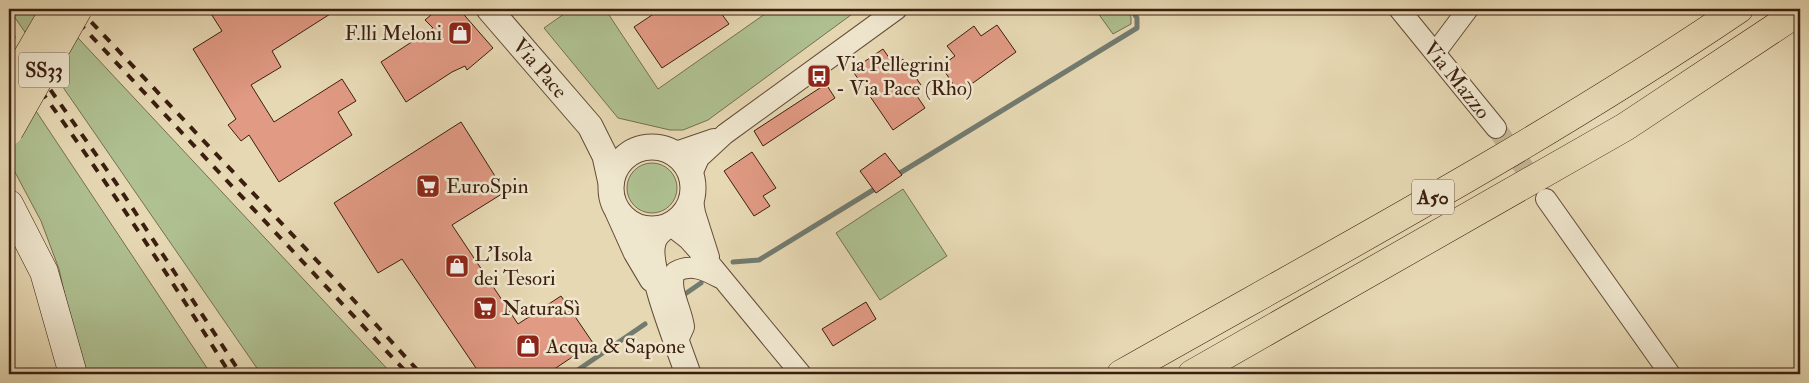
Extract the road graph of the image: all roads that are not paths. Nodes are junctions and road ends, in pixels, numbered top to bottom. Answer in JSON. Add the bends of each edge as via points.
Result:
{"nodes":[{"id":1,"x":55,"y":9,"type":"edge"},
{"id":2,"x":78,"y":9,"type":"edge"},
{"id":3,"x":489,"y":9,"type":"edge"},
{"id":4,"x":897,"y":9,"type":"edge"},
{"id":5,"x":1399,"y":9,"type":"edge"},
{"id":6,"x":1468,"y":9,"type":"edge"},
{"id":7,"x":1739,"y":9,"type":"edge"},
{"id":8,"x":1800,"y":11,"type":"edge"},
{"id":9,"x":1435,"y":54,"type":"junction"},
{"id":10,"x":9,"y":88,"type":"edge"},
{"id":11,"x":590,"y":126,"type":"junction"},
{"id":12,"x":1496,"y":128,"type":"tunnel mouth"},
{"id":13,"x":9,"y":131,"type":"edge"},
{"id":14,"x":725,"y":134,"type":"junction"},
{"id":15,"x":648,"y":148,"type":"junction"},
{"id":16,"x":673,"y":153,"type":"junction"},
{"id":17,"x":611,"y":183,"type":"junction"},
{"id":18,"x":692,"y":186,"type":"junction"},
{"id":19,"x":1546,"y":199,"type":"tunnel mouth"},
{"id":20,"x":9,"y":204,"type":"edge"},
{"id":21,"x":617,"y":210,"type":"junction"},
{"id":22,"x":667,"y":227,"type":"junction"},
{"id":23,"x":717,"y":272,"type":"junction"},
{"id":24,"x":658,"y":287,"type":"junction"},
{"id":25,"x":675,"y":331,"type":"junction"},
{"id":26,"x":73,"y":374,"type":"edge"},
{"id":27,"x":688,"y":374,"type":"edge"},
{"id":28,"x":696,"y":374,"type":"edge"},
{"id":29,"x":801,"y":374,"type":"edge"},
{"id":30,"x":1121,"y":374,"type":"edge"},
{"id":31,"x":1192,"y":374,"type":"edge"},
{"id":32,"x":1670,"y":374,"type":"edge"}],
"edges":[{"from":1,"to":10,"type":"highway","number":"SS33","bridge":true},
{"from":2,"to":13,"type":"highway","number":"SS33","bridge":true},
{"from":3,"to":11,"type":"street","name":"Via Pace"},
{"from":4,"to":14,"type":"street"},
{"from":5,"to":9,"type":"street","name":"Via Mazzo"},
{"from":6,"to":9,"type":"street"},
{"from":7,"to":30,"type":"highway","number":"A50","via":[[1661,62],[1463,180]]},
{"from":8,"to":31,"type":"highway","number":"A50","via":[[1625,127]]},
{"from":9,"to":12,"type":"street","name":"Via Mazzo"},
{"from":11,"to":15,"type":"street","name":"Via Pace","via":[[614,140]]},
{"from":11,"to":17,"type":"street","name":"Via Pace","via":[[605,156]]},
{"from":14,"to":16,"type":"street"},
{"from":14,"to":18,"type":"street","via":[[699,158]]},
{"from":15,"to":16,"type":"street","via":[[661,148]]},
{"from":15,"to":17,"type":"street","via":[[623,159]]},
{"from":16,"to":18,"type":"street","via":[[687,167]]},
{"from":17,"to":21,"type":"street"},
{"from":18,"to":22,"type":"street","via":[[684,213]]},
{"from":18,"to":23,"type":"street","via":[[695,213]]},
{"from":19,"to":32,"type":"street"},
{"from":20,"to":26,"type":"main road","via":[[44,272]]},
{"from":21,"to":22,"type":"street","via":[[637,227]]},
{"from":21,"to":24,"type":"street","via":[[642,266]]},
{"from":22,"to":23,"type":"street","via":[[688,239]]},
{"from":22,"to":24,"type":"street","via":[[656,236],[652,250]]},
{"from":23,"to":25,"type":"street","via":[[686,267],[675,272],[673,290],[684,327]]},
{"from":23,"to":29,"type":"street"},
{"from":24,"to":25,"type":"street"},
{"from":25,"to":27,"type":"street"},
{"from":25,"to":28,"type":"street"}]}
